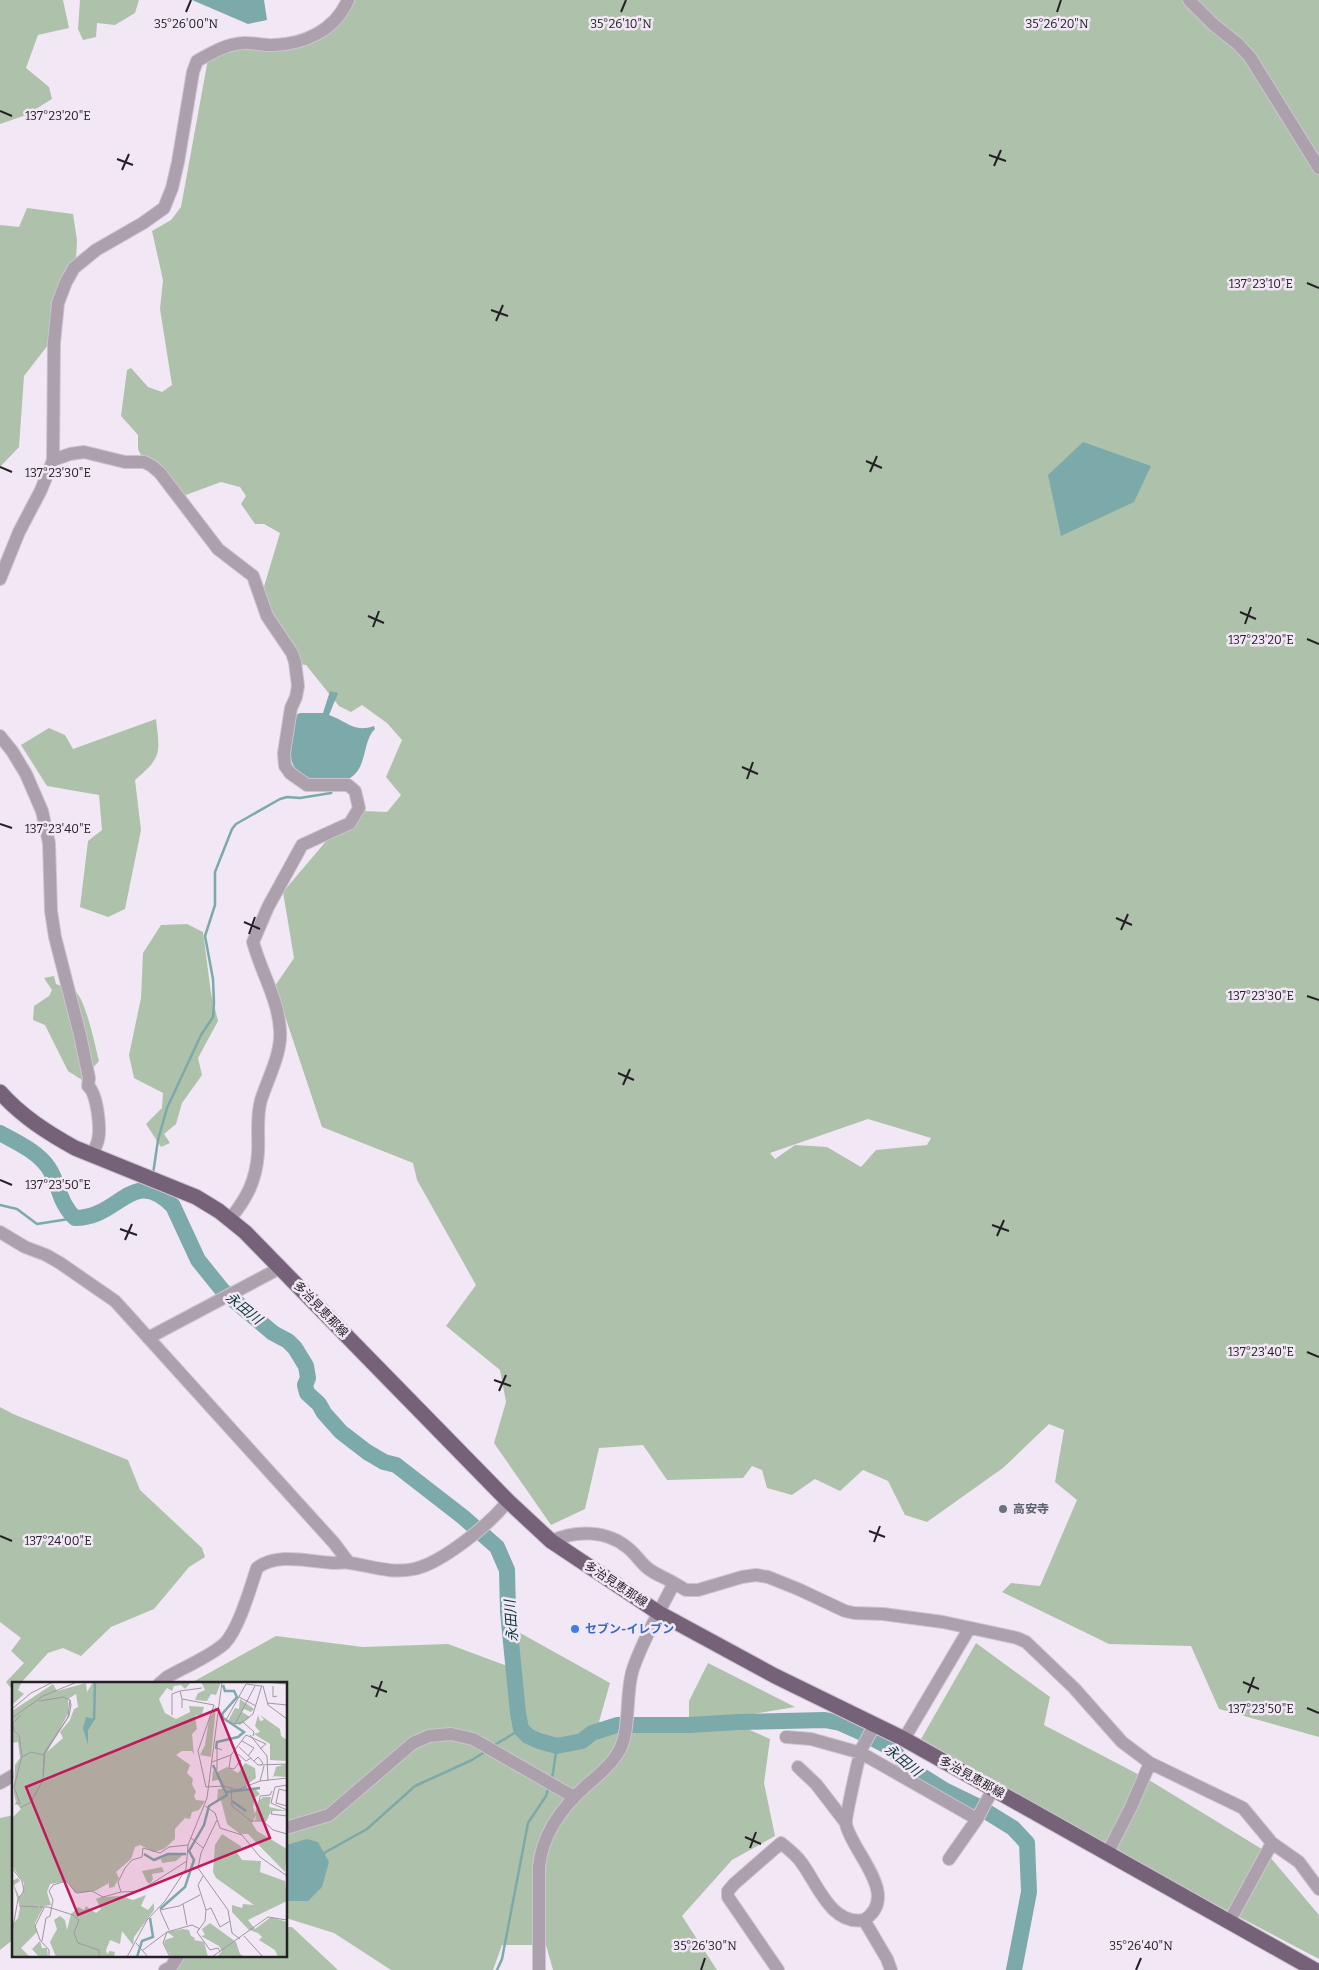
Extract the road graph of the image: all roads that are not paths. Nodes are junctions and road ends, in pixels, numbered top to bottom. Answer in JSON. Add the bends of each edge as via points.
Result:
{"nodes":[{"id":1,"x":348,"y":0,"type":"edge"},
{"id":2,"x":1189,"y":0,"type":"edge"},
{"id":3,"x":1319,"y":168,"type":"edge"},
{"id":4,"x":53,"y":460,"type":"junction"},
{"id":5,"x":0,"y":578,"type":"edge"},
{"id":6,"x":0,"y":736,"type":"edge"},
{"id":7,"x":0,"y":1092,"type":"edge"},
{"id":8,"x":92,"y":1155,"type":"junction"},
{"id":9,"x":230,"y":1219,"type":"junction"},
{"id":10,"x":0,"y":1232,"type":"edge"},
{"id":11,"x":280,"y":1268,"type":"junction"},
{"id":12,"x":148,"y":1338,"type":"junction"},
{"id":13,"x":508,"y":1501,"type":"junction"},
{"id":14,"x":551,"y":1541,"type":"junction"},
{"id":15,"x":349,"y":1563,"type":"junction"},
{"id":16,"x":674,"y":1583,"type":"junction"},
{"id":17,"x":659,"y":1613,"type":"junction"},
{"id":18,"x":969,"y":1629,"type":"junction"},
{"id":19,"x":161,"y":1682,"type":"edge"},
{"id":20,"x":874,"y":1727,"type":"junction"},
{"id":21,"x":786,"y":1737,"type":"dead end"},
{"id":22,"x":904,"y":1739,"type":"junction"},
{"id":23,"x":862,"y":1750,"type":"junction"},
{"id":24,"x":1150,"y":1762,"type":"junction"},
{"id":25,"x":798,"y":1767,"type":"dead end"},
{"id":26,"x":12,"y":1777,"type":"edge"},
{"id":27,"x":0,"y":1783,"type":"edge"},
{"id":28,"x":991,"y":1793,"type":"junction"},
{"id":29,"x":574,"y":1797,"type":"junction"},
{"id":30,"x":978,"y":1817,"type":"junction"},
{"id":31,"x":846,"y":1823,"type":"junction"},
{"id":32,"x":288,"y":1827,"type":"edge"},
{"id":33,"x":1272,"y":1843,"type":"junction"},
{"id":34,"x":1107,"y":1854,"type":"junction"},
{"id":35,"x":949,"y":1859,"type":"dead end"},
{"id":36,"x":1319,"y":1888,"type":"edge"},
{"id":37,"x":864,"y":1920,"type":"junction"},
{"id":38,"x":1229,"y":1922,"type":"junction"},
{"id":39,"x":177,"y":1958,"type":"edge"},
{"id":40,"x":165,"y":1970,"type":"edge"},
{"id":41,"x":538,"y":1970,"type":"edge"},
{"id":42,"x":778,"y":1970,"type":"edge"},
{"id":43,"x":891,"y":1970,"type":"edge"},
{"id":44,"x":1315,"y":1970,"type":"edge"}],
"edges":[{"from":1,"to":4,"type":"street","via":[[331,24],[303,42],[274,46],[244,43],[228,46],[197,61],[174,179],[164,208],[96,250],[74,268],[58,304],[54,343]]},
{"from":2,"to":3,"type":"street","via":[[1250,57]]},
{"from":4,"to":5,"type":"street"},
{"from":4,"to":9,"type":"street","via":[[84,452],[152,466],[172,487],[218,549],[253,576],[263,608],[292,653],[297,671],[298,686],[291,708],[285,766],[307,785],[348,785],[355,791],[359,808],[350,823],[302,845],[253,942],[275,1002],[280,1040],[261,1101],[254,1175],[248,1195]]},
{"from":6,"to":8,"type":"street","via":[[26,774],[42,812],[49,843],[55,937],[80,1035],[88,1086],[98,1114],[98,1140]]},
{"from":7,"to":8,"type":"main road","name":"多治見恵那線","via":[[47,1132]]},
{"from":8,"to":9,"type":"main road","name":"多治見恵那線","via":[[196,1197]]},
{"from":9,"to":11,"type":"main road","name":"多治見恵那線"},
{"from":10,"to":12,"type":"street","via":[[60,1262],[115,1301]]},
{"from":11,"to":12,"type":"street"},
{"from":11,"to":13,"type":"main road","name":"多治見恵那線"},
{"from":12,"to":15,"type":"street"},
{"from":13,"to":14,"type":"main road","name":"多治見恵那線"},
{"from":13,"to":15,"type":"street","via":[[483,1527],[430,1564],[395,1571]]},
{"from":14,"to":16,"type":"street","via":[[562,1536],[599,1533],[630,1549],[651,1571]]},
{"from":14,"to":17,"type":"main road","name":"多治見恵那線"},
{"from":15,"to":19,"type":"street","via":[[277,1560],[262,1564],[256,1568],[243,1608],[224,1644]]},
{"from":16,"to":17,"type":"street"},
{"from":16,"to":18,"type":"street","via":[[686,1590],[698,1590],[756,1575],[798,1589],[845,1611],[943,1622]]},
{"from":17,"to":20,"type":"main road","name":"多治見恵那線"},
{"from":17,"to":29,"type":"street","via":[[632,1670],[620,1751]]},
{"from":18,"to":22,"type":"street"},
{"from":18,"to":24,"type":"street","via":[[1017,1638],[1032,1646],[1122,1742]]},
{"from":20,"to":22,"type":"main road","name":"多治見恵那線"},
{"from":20,"to":23,"type":"street"},
{"from":21,"to":23,"type":"street"},
{"from":22,"to":28,"type":"main road","name":"多治見恵那線"},
{"from":23,"to":30,"type":"street"},
{"from":23,"to":31,"type":"street"},
{"from":24,"to":33,"type":"street","via":[[1243,1808]]},
{"from":24,"to":34,"type":"street"},
{"from":25,"to":31,"type":"street","via":[[816,1784]]},
{"from":26,"to":27,"type":"street"},
{"from":28,"to":30,"type":"street"},
{"from":28,"to":34,"type":"main road","name":"多治見恵那線"},
{"from":29,"to":32,"type":"street","via":[[473,1740],[450,1734],[429,1736],[396,1756],[330,1815]]},
{"from":29,"to":41,"type":"street","via":[[552,1826],[541,1851]]},
{"from":30,"to":35,"type":"street"},
{"from":31,"to":37,"type":"street","via":[[876,1886],[878,1897],[875,1907]]},
{"from":33,"to":36,"type":"street","via":[[1299,1862]]},
{"from":33,"to":38,"type":"street"},
{"from":34,"to":38,"type":"main road","name":"多治見恵那線"},
{"from":37,"to":42,"type":"street","via":[[856,1922],[844,1918],[832,1909],[800,1861],[781,1843],[728,1891],[728,1897]]},
{"from":37,"to":43,"type":"street"},
{"from":38,"to":44,"type":"main road","name":"多治見恵那線"},
{"from":39,"to":40,"type":"street"}]}
